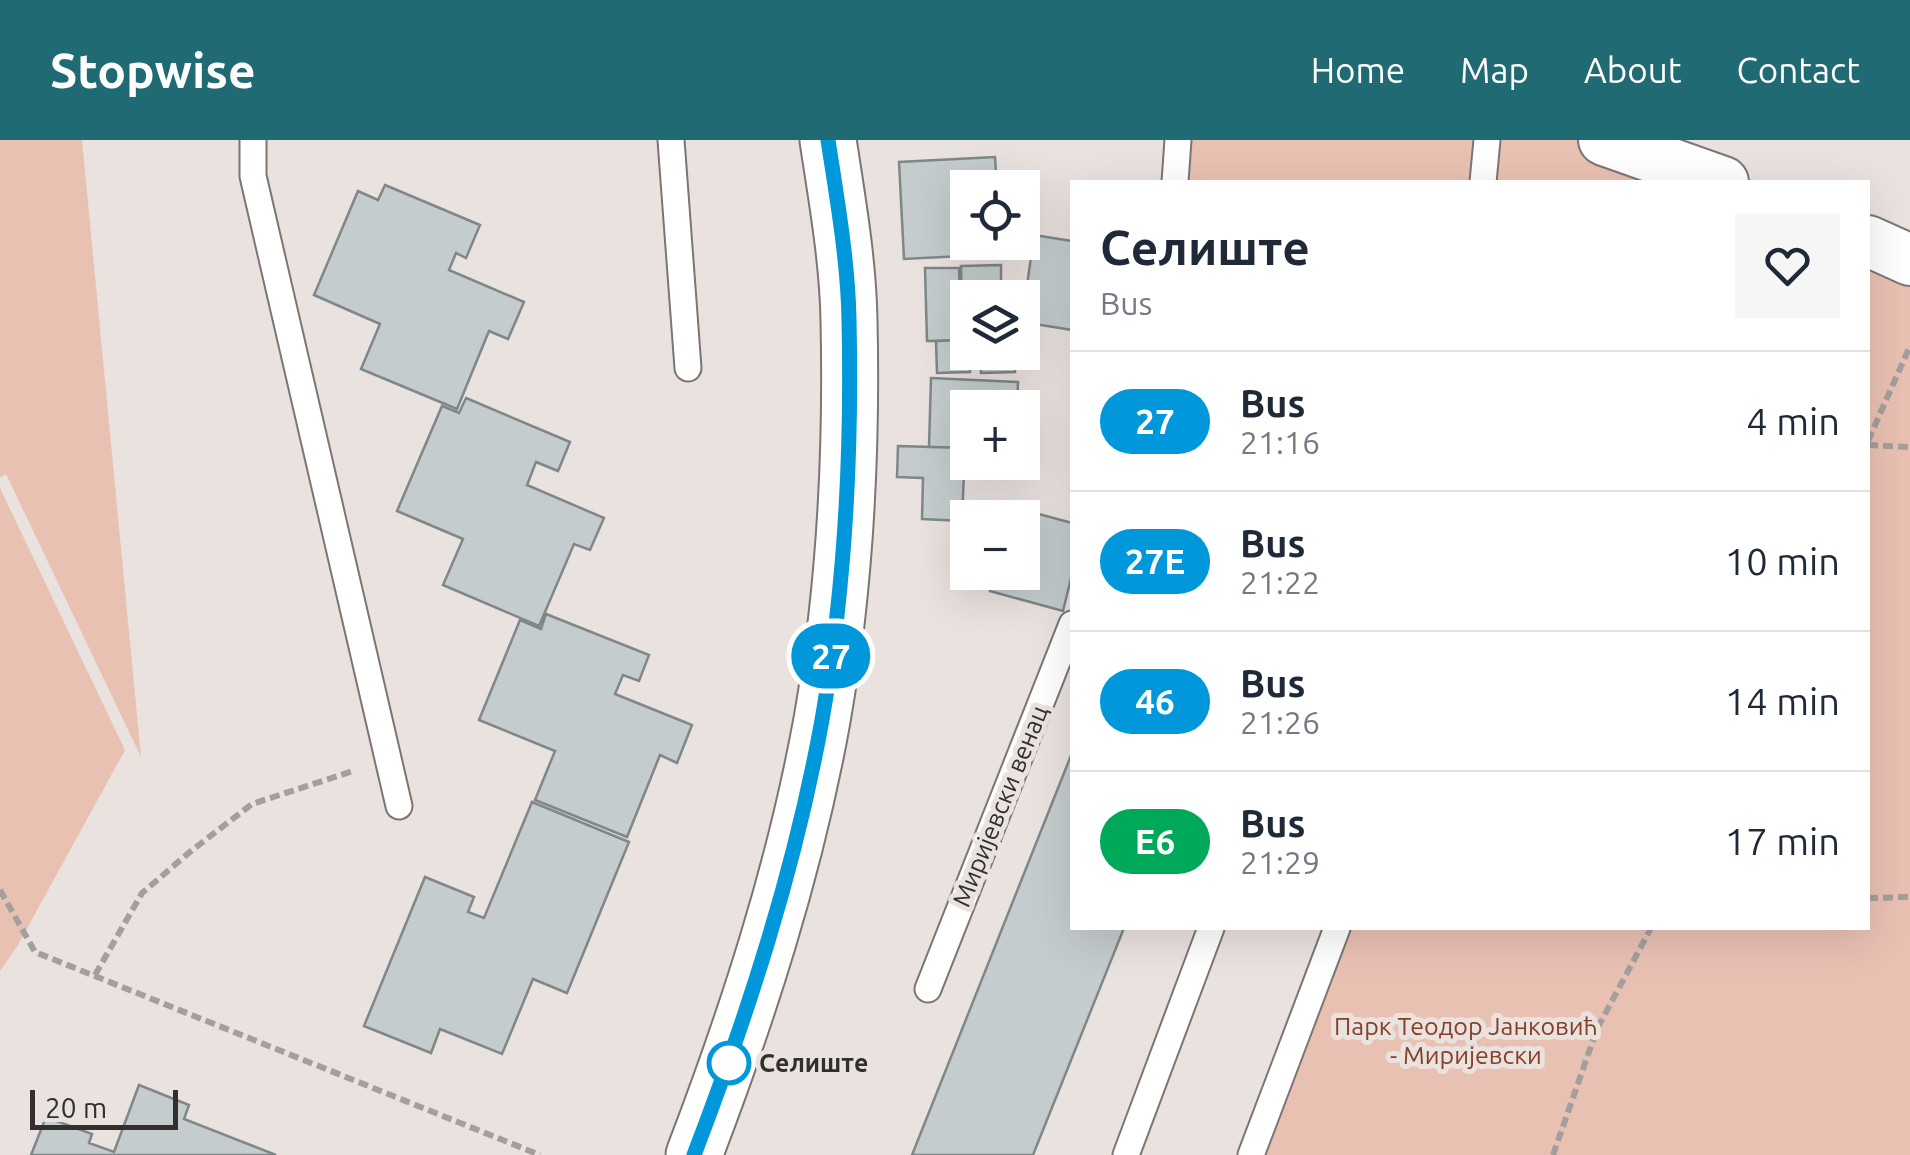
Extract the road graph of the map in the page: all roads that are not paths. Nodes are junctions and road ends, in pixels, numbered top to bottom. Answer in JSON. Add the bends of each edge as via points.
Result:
{"nodes":[{"id":1,"x":253,"y":140,"type":"edge"},
{"id":2,"x":671,"y":140,"type":"edge"},
{"id":3,"x":828,"y":140,"type":"edge"},
{"id":4,"x":1178,"y":140,"type":"edge"},
{"id":5,"x":1487,"y":140,"type":"edge"},
{"id":6,"x":1604,"y":140,"type":"edge"},
{"id":7,"x":1176,"y":180,"type":"edge"},
{"id":8,"x":1483,"y":180,"type":"edge"},
{"id":9,"x":1717,"y":180,"type":"edge"},
{"id":10,"x":1870,"y":242,"type":"edge"},
{"id":11,"x":1910,"y":260,"type":"edge"},
{"id":12,"x":688,"y":368,"type":"dead end"},
{"id":13,"x":1070,"y":629,"type":"edge"},
{"id":14,"x":399,"y":806,"type":"dead end"},
{"id":15,"x":1211,"y":930,"type":"edge"},
{"id":16,"x":1336,"y":930,"type":"edge"},
{"id":17,"x":928,"y":989,"type":"dead end"},
{"id":18,"x":694,"y":1155,"type":"edge"},
{"id":19,"x":1126,"y":1155,"type":"edge"},
{"id":20,"x":1251,"y":1155,"type":"edge"}],
"edges":[{"from":1,"to":14,"type":"lane","via":[[253,176]]},
{"from":2,"to":12,"type":"lane"},
{"from":3,"to":18,"type":"street","via":[[849,317],[847,478],[834,635],[808,793],[730,1062]]},
{"from":4,"to":7,"type":"lane"},
{"from":5,"to":8,"type":"lane"},
{"from":6,"to":9,"type":"street"},
{"from":10,"to":11,"type":"street"},
{"from":13,"to":17,"type":"lane","name":"Миријевски венац"},
{"from":15,"to":19,"type":"lane"},
{"from":16,"to":20,"type":"lane"}]}
